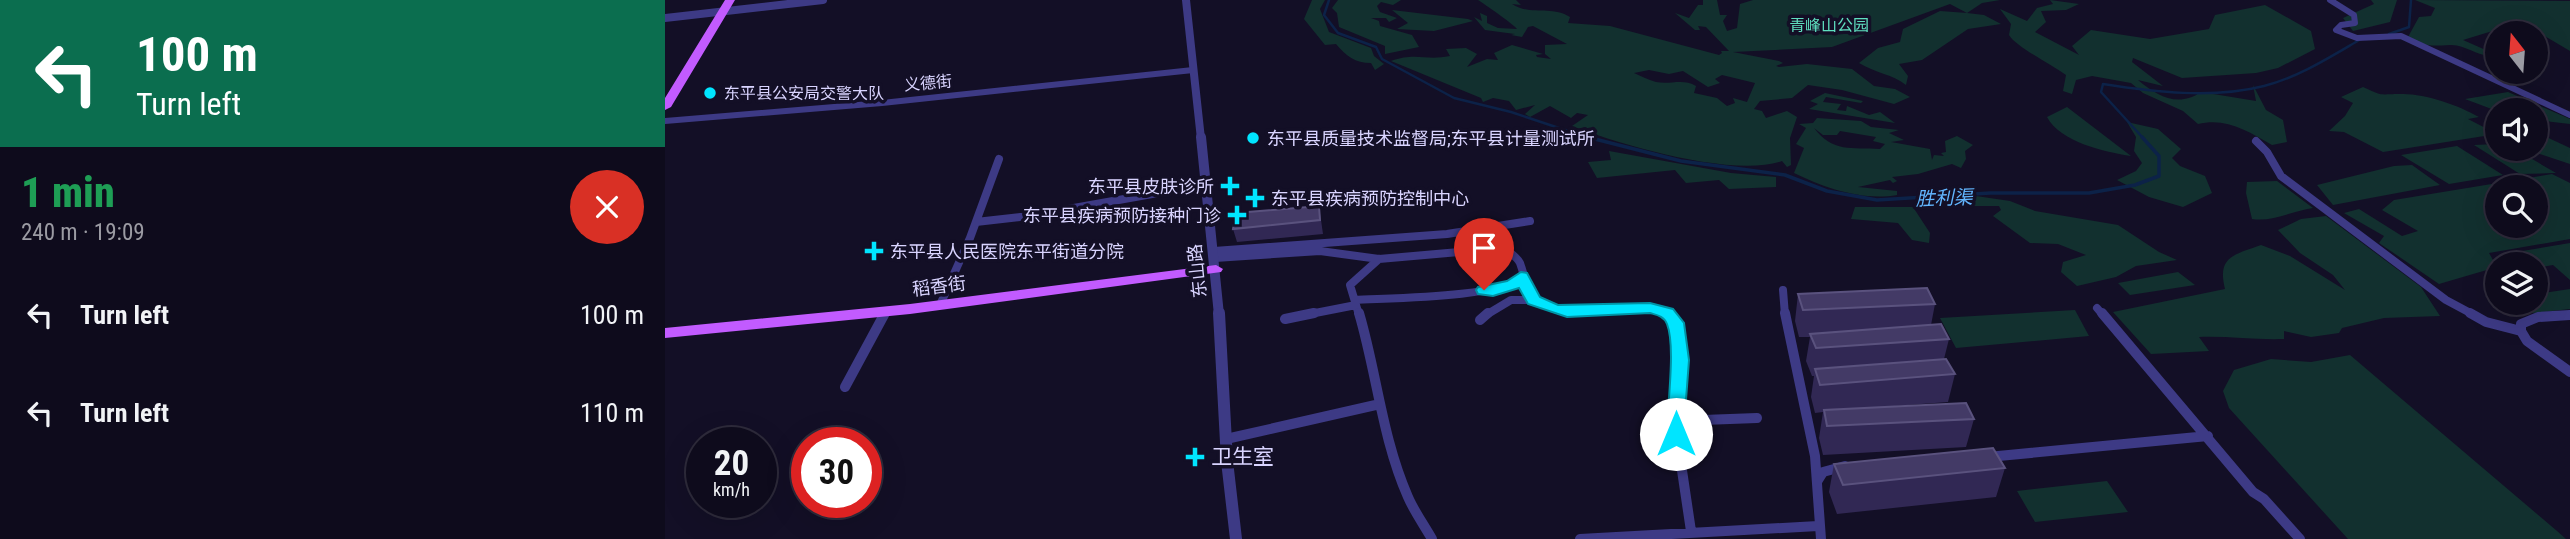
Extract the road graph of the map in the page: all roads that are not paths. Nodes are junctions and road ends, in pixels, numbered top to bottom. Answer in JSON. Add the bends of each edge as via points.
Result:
{"nodes":[{"id":1,"x":730,"y":0,"type":"edge"},
{"id":2,"x":823,"y":0,"type":"edge"},
{"id":3,"x":1186,"y":0,"type":"edge"},
{"id":4,"x":2330,"y":0,"type":"edge"},
{"id":5,"x":722,"y":11,"type":"junction"},
{"id":6,"x":665,"y":18,"type":"edge"},
{"id":7,"x":1193,"y":70,"type":"junction"},
{"id":8,"x":670,"y":93,"type":"edge"},
{"id":9,"x":665,"y":107,"type":"edge"},
{"id":10,"x":2570,"y":115,"type":"edge"},
{"id":11,"x":665,"y":121,"type":"edge"},
{"id":12,"x":2256,"y":141,"type":"dead end"},
{"id":13,"x":999,"y":159,"type":"dead end"},
{"id":14,"x":1169,"y":191,"type":"dead end"},
{"id":15,"x":1530,"y":221,"type":"dead end"},
{"id":16,"x":976,"y":222,"type":"junction"},
{"id":17,"x":1380,"y":259,"type":"junction"},
{"id":18,"x":1215,"y":260,"type":"junction"},
{"id":19,"x":1521,"y":276,"type":"junction"},
{"id":20,"x":1783,"y":290,"type":"dead end"},
{"id":21,"x":1534,"y":300,"type":"junction"},
{"id":22,"x":1356,"y":303,"type":"junction"},
{"id":23,"x":940,"y":306,"type":"junction"},
{"id":24,"x":2097,"y":308,"type":"dead end"},
{"id":25,"x":886,"y":312,"type":"junction"},
{"id":26,"x":2570,"y":315,"type":"edge"},
{"id":27,"x":1285,"y":319,"type":"dead end"},
{"id":28,"x":1480,"y":320,"type":"dead end"},
{"id":29,"x":2521,"y":331,"type":"junction"},
{"id":30,"x":665,"y":333,"type":"edge"},
{"id":31,"x":2570,"y":372,"type":"edge"},
{"id":32,"x":845,"y":387,"type":"dead end"},
{"id":33,"x":1380,"y":404,"type":"junction"},
{"id":34,"x":1757,"y":418,"type":"dead end"},
{"id":35,"x":1676,"y":421,"type":"junction"},
{"id":36,"x":2208,"y":436,"type":"junction"},
{"id":37,"x":1226,"y":439,"type":"junction"},
{"id":38,"x":1974,"y":458,"type":"edge"},
{"id":39,"x":1855,"y":464,"type":"edge"},
{"id":40,"x":1818,"y":480,"type":"junction"},
{"id":41,"x":1691,"y":531,"type":"junction"},
{"id":42,"x":1819,"y":533,"type":"edge"},
{"id":43,"x":1236,"y":539,"type":"edge"},
{"id":44,"x":1432,"y":539,"type":"edge"},
{"id":45,"x":1580,"y":539,"type":"edge"},
{"id":46,"x":2300,"y":539,"type":"edge"}],
"edges":[{"from":1,"to":5,"type":"main road"},
{"from":2,"to":5,"type":"street"},
{"from":3,"to":7,"type":"street","name":"东山路"},
{"from":4,"to":10,"type":"street","via":[[2354,15],[2355,23],[2341,24],[2336,30],[2359,38],[2401,36]]},
{"from":5,"to":6,"type":"street"},
{"from":5,"to":8,"type":"main road"},
{"from":7,"to":11,"type":"street","name":"义德街"},
{"from":7,"to":18,"type":"street","name":"东山路"},
{"from":8,"to":9,"type":"main road"},
{"from":12,"to":29,"type":"street","via":[[2283,179],[2439,296],[2486,322]]},
{"from":13,"to":16,"type":"street"},
{"from":14,"to":16,"type":"street"},
{"from":15,"to":18,"type":"street"},
{"from":16,"to":23,"type":"street"},
{"from":17,"to":18,"type":"street","via":[[1331,252]]},
{"from":17,"to":19,"type":"street","via":[[1505,248],[1519,261]]},
{"from":17,"to":22,"type":"street","via":[[1350,285]]},
{"from":18,"to":23,"type":"main road","name":"稻香街"},
{"from":18,"to":37,"type":"street","name":"东山路"},
{"from":19,"to":21,"type":"street"},
{"from":19,"to":22,"type":"street","via":[[1516,283],[1493,291]]},
{"from":20,"to":40,"type":"street","via":[[1783,319]]},
{"from":21,"to":28,"type":"street","via":[[1504,300]]},
{"from":21,"to":35,"type":"street","via":[[1567,312],[1650,308],[1667,313],[1676,323],[1680,360]]},
{"from":22,"to":27,"type":"street"},
{"from":22,"to":33,"type":"street"},
{"from":23,"to":25,"type":"main road","name":"稻香街"},
{"from":24,"to":36,"type":"street"},
{"from":25,"to":30,"type":"main road","name":"稻香街"},
{"from":25,"to":32,"type":"street"},
{"from":26,"to":29,"type":"street","via":[[2528,320],[2521,324]]},
{"from":29,"to":31,"type":"street"},
{"from":33,"to":37,"type":"street"},
{"from":33,"to":44,"type":"street","via":[[1408,497]]},
{"from":34,"to":35,"type":"street"},
{"from":35,"to":41,"type":"street"},
{"from":36,"to":38,"type":"street"},
{"from":36,"to":46,"type":"street","via":[[2253,492]]},
{"from":37,"to":43,"type":"street","name":"东山路"},
{"from":39,"to":40,"type":"street","via":[[1826,470]]},
{"from":40,"to":42,"type":"street"},
{"from":41,"to":42,"type":"street"},
{"from":41,"to":45,"type":"street"}]}
